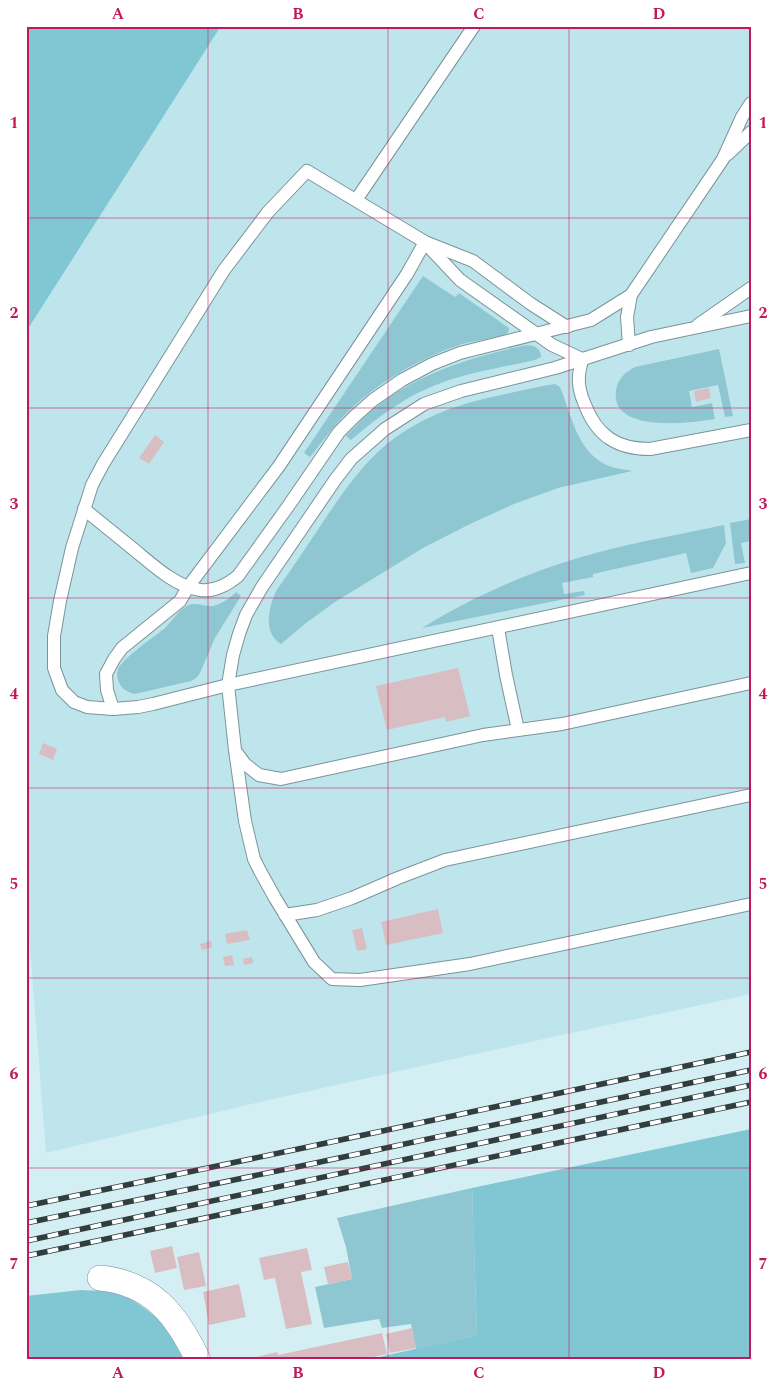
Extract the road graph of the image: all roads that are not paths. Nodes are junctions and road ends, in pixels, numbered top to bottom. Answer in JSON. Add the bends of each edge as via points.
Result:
{"nodes":[{"id":1,"x":474,"y":26,"type":"edge"},
{"id":2,"x":751,"y":103,"type":"edge"},
{"id":3,"x":751,"y":132,"type":"edge"},
{"id":4,"x":723,"y":159,"type":"junction"},
{"id":5,"x":356,"y":200,"type":"junction"},
{"id":6,"x":425,"y":242,"type":"junction"},
{"id":7,"x":751,"y":288,"type":"edge"},
{"id":8,"x":631,"y":295,"type":"junction"},
{"id":9,"x":751,"y":316,"type":"edge"},
{"id":10,"x":567,"y":327,"type":"junction"},
{"id":11,"x":692,"y":329,"type":"junction"},
{"id":12,"x":538,"y":334,"type":"junction"},
{"id":13,"x":629,"y":345,"type":"junction"},
{"id":14,"x":582,"y":359,"type":"junction"},
{"id":15,"x":751,"y":430,"type":"edge"},
{"id":16,"x":316,"y":466,"type":"junction"},
{"id":17,"x":336,"y":480,"type":"junction"},
{"id":18,"x":84,"y":509,"type":"junction"},
{"id":19,"x":751,"y":573,"type":"edge"},
{"id":20,"x":188,"y":587,"type":"junction"},
{"id":21,"x":498,"y":628,"type":"junction"},
{"id":22,"x":751,"y":683,"type":"edge"},
{"id":23,"x":228,"y":685,"type":"junction"},
{"id":24,"x":113,"y":709,"type":"junction"},
{"id":25,"x":518,"y":730,"type":"junction"},
{"id":26,"x":235,"y":752,"type":"junction"},
{"id":27,"x":751,"y":795,"type":"edge"},
{"id":28,"x":751,"y":904,"type":"edge"},
{"id":29,"x":285,"y":914,"type":"junction"},
{"id":30,"x":100,"y":1278,"type":"dead end"},
{"id":31,"x":198,"y":1360,"type":"edge"}],
"edges":[{"from":1,"to":5,"type":"lane"},
{"from":2,"to":4,"type":"lane"},
{"from":3,"to":4,"type":"lane"},
{"from":4,"to":8,"type":"lane"},
{"from":5,"to":6,"type":"lane"},
{"from":5,"to":18,"type":"lane","via":[[307,171],[268,212],[224,270],[103,464]]},
{"from":6,"to":10,"type":"lane","via":[[473,262]]},
{"from":6,"to":12,"type":"lane","via":[[460,280]]},
{"from":6,"to":20,"type":"lane","via":[[279,466]]},
{"from":7,"to":11,"type":"lane"},
{"from":8,"to":10,"type":"lane","via":[[591,320]]},
{"from":8,"to":13,"type":"lane","via":[[627,317]]},
{"from":9,"to":11,"type":"lane"},
{"from":10,"to":12,"type":"lane"},
{"from":11,"to":13,"type":"lane"},
{"from":12,"to":14,"type":"lane","via":[[552,345]]},
{"from":12,"to":16,"type":"lane","via":[[460,353],[402,380],[354,416]]},
{"from":13,"to":14,"type":"lane"},
{"from":14,"to":15,"type":"lane","via":[[579,376],[589,415],[602,432],[618,444],[650,449]]},
{"from":14,"to":17,"type":"lane","via":[[424,404],[368,443]]},
{"from":16,"to":17,"type":"lane"},
{"from":16,"to":20,"type":"lane","via":[[238,576],[219,588],[201,590]]},
{"from":17,"to":23,"type":"lane","via":[[246,615],[233,655]]},
{"from":18,"to":20,"type":"lane","via":[[164,574]]},
{"from":18,"to":24,"type":"lane","via":[[60,601],[54,636],[54,668],[62,690],[74,702],[87,707]]},
{"from":19,"to":21,"type":"lane"},
{"from":20,"to":24,"type":"lane","via":[[180,601],[122,648],[114,659],[106,674]]},
{"from":21,"to":23,"type":"lane"},
{"from":21,"to":25,"type":"lane"},
{"from":22,"to":25,"type":"lane","via":[[562,724]]},
{"from":23,"to":24,"type":"lane","via":[[153,704]]},
{"from":23,"to":26,"type":"lane"},
{"from":25,"to":26,"type":"lane","via":[[280,780],[259,775]]},
{"from":26,"to":29,"type":"lane","via":[[254,859]]},
{"from":27,"to":29,"type":"lane","via":[[445,860],[335,904]]},
{"from":28,"to":29,"type":"lane","via":[[470,964],[360,980],[332,979],[314,962]]},
{"from":30,"to":31,"type":"street","via":[[136,1287],[152,1297],[182,1328]]}]}
